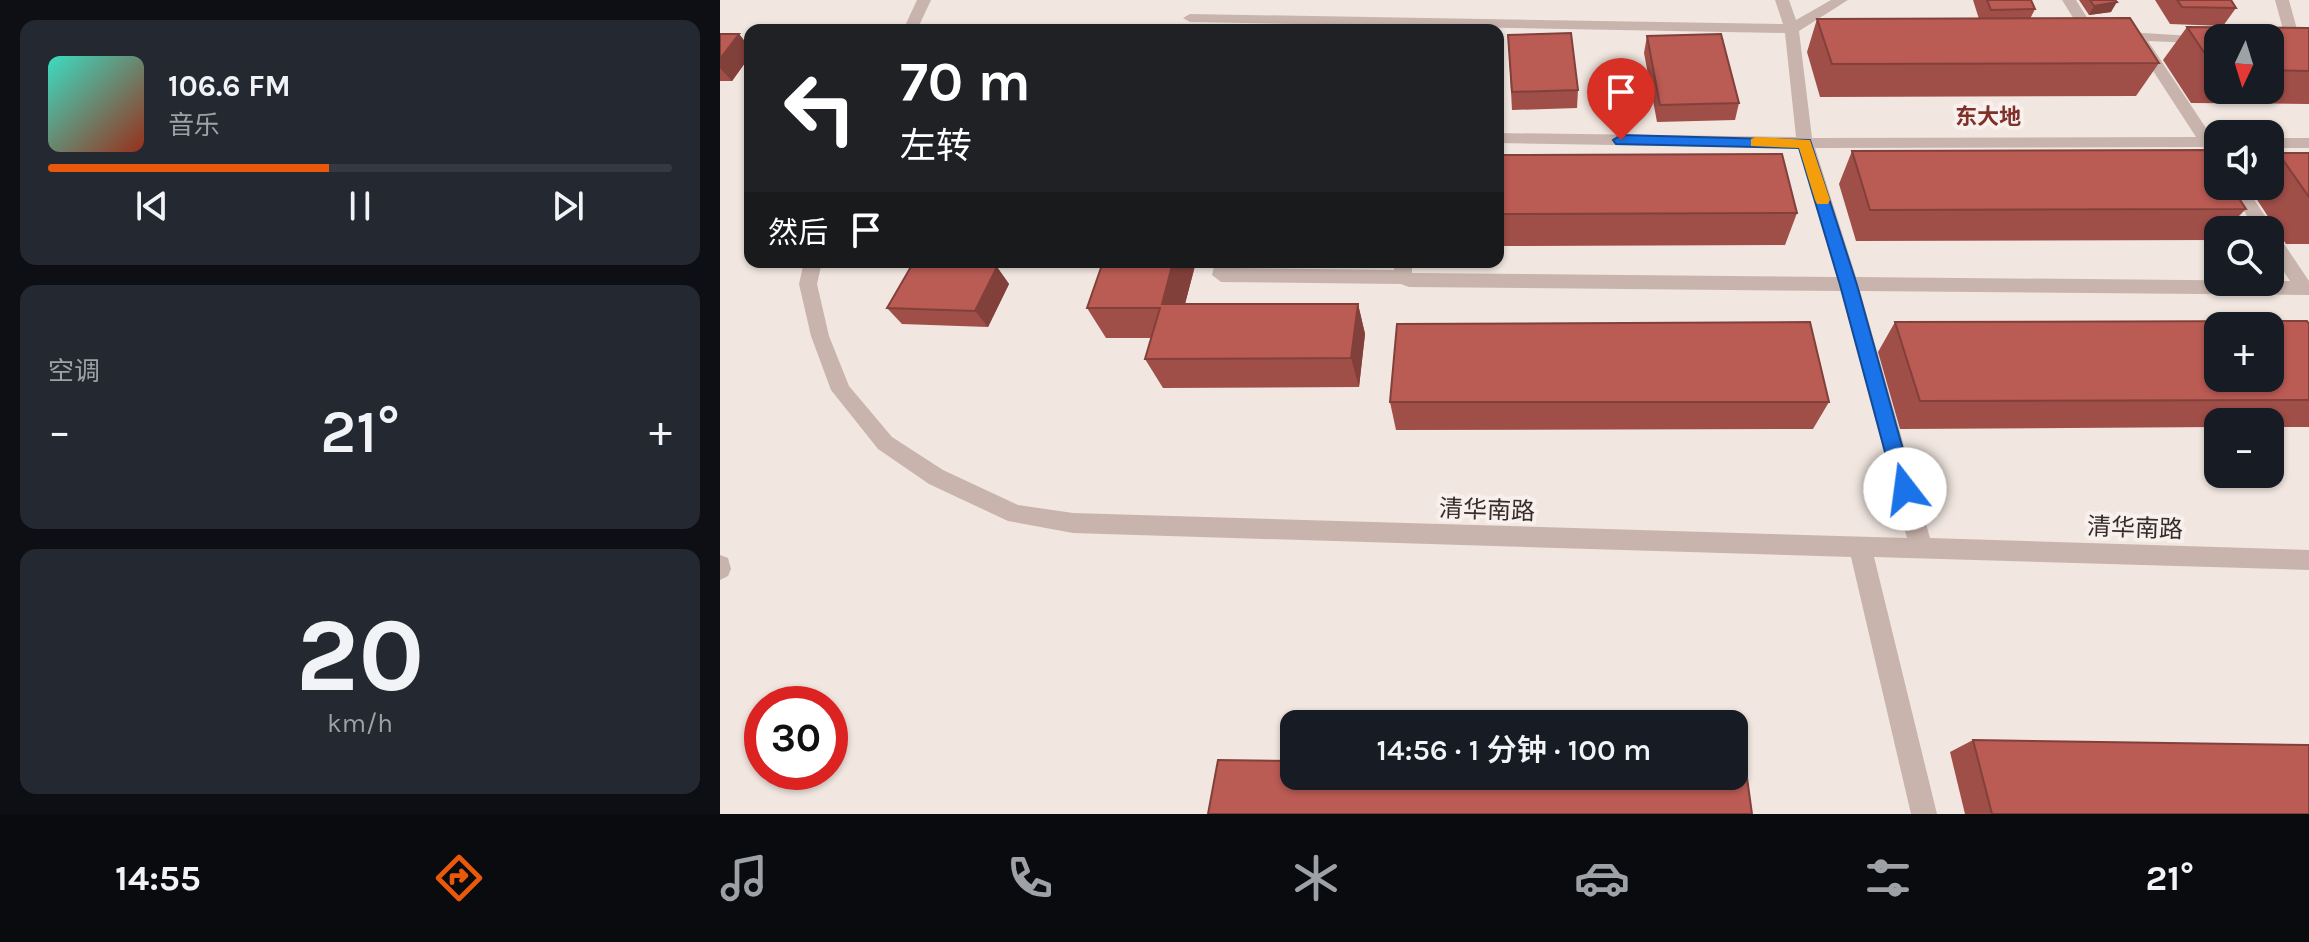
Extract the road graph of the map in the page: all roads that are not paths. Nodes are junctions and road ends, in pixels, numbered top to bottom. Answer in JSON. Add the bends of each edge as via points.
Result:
{"nodes":[{"id":1,"x":924,"y":0,"type":"edge"},
{"id":2,"x":1782,"y":0,"type":"edge"},
{"id":3,"x":1841,"y":0,"type":"edge"},
{"id":4,"x":2069,"y":0,"type":"edge"},
{"id":5,"x":2282,"y":0,"type":"edge"},
{"id":6,"x":1190,"y":18,"type":"dead end"},
{"id":7,"x":913,"y":24,"type":"edge"},
{"id":8,"x":1792,"y":29,"type":"junction"},
{"id":9,"x":2138,"y":37,"type":"junction"},
{"id":10,"x":2204,"y":39,"type":"edge"},
{"id":11,"x":2295,"y":44,"type":"edge"},
{"id":12,"x":2204,"y":129,"type":"edge"},
{"id":13,"x":1504,"y":138,"type":"edge"},
{"id":14,"x":2204,"y":142,"type":"edge"},
{"id":15,"x":1805,"y":143,"type":"junction"},
{"id":16,"x":2284,"y":143,"type":"edge"},
{"id":17,"x":2309,"y":143,"type":"edge"},
{"id":18,"x":2284,"y":257,"type":"edge"},
{"id":19,"x":812,"y":268,"type":"edge"},
{"id":20,"x":1223,"y":268,"type":"edge"},
{"id":21,"x":1403,"y":270,"type":"edge"},
{"id":22,"x":1849,"y":285,"type":"junction"},
{"id":23,"x":2306,"y":288,"type":"edge"},
{"id":24,"x":1860,"y":546,"type":"junction"},
{"id":25,"x":1921,"y":547,"type":"junction"},
{"id":26,"x":2309,"y":560,"type":"edge"},
{"id":27,"x":1924,"y":814,"type":"edge"}],
"edges":[{"from":1,"to":7,"type":"street"},
{"from":2,"to":8,"type":"street"},
{"from":3,"to":8,"type":"street"},
{"from":4,"to":9,"type":"street","via":[[2090,34]]},
{"from":5,"to":11,"type":"street"},
{"from":6,"to":8,"type":"street"},
{"from":8,"to":15,"type":"street"},
{"from":9,"to":10,"type":"street"},
{"from":9,"to":12,"type":"street"},
{"from":13,"to":15,"type":"street"},
{"from":14,"to":15,"type":"street"},
{"from":15,"to":22,"type":"street"},
{"from":16,"to":17,"type":"street"},
{"from":18,"to":23,"type":"street"},
{"from":19,"to":24,"type":"street","name":"清华南路","via":[[808,284],[820,336],[841,390],[885,443],[936,477],[1016,514],[1073,523]]},
{"from":20,"to":21,"type":"street","via":[[1221,275]]},
{"from":21,"to":22,"type":"street","via":[[1409,280]]},
{"from":22,"to":23,"type":"street"},
{"from":22,"to":25,"type":"street"},
{"from":24,"to":25,"type":"street","name":"清华南路"},
{"from":24,"to":27,"type":"street"},
{"from":25,"to":26,"type":"street","name":"清华南路"}]}
